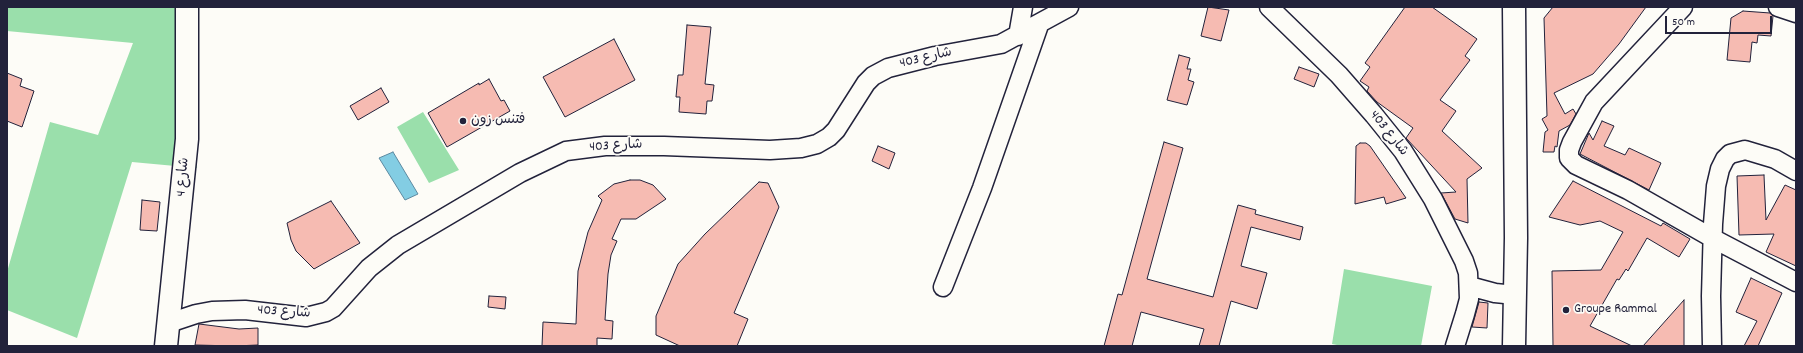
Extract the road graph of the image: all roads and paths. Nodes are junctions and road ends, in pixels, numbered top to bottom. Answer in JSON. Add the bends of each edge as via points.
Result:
{"nodes":[{"id":1,"x":187,"y":7,"type":"edge"},
{"id":2,"x":1023,"y":7,"type":"edge"},
{"id":3,"x":1069,"y":7,"type":"edge"},
{"id":4,"x":1269,"y":7,"type":"edge"},
{"id":5,"x":1501,"y":7,"type":"edge"},
{"id":6,"x":1514,"y":7,"type":"edge"},
{"id":7,"x":1683,"y":7,"type":"edge"},
{"id":8,"x":1778,"y":7,"type":"edge"},
{"id":9,"x":1796,"y":13,"type":"edge"},
{"id":10,"x":1039,"y":24,"type":"junction"},
{"id":11,"x":1018,"y":36,"type":"junction"},
{"id":12,"x":1796,"y":171,"type":"edge"},
{"id":13,"x":1714,"y":239,"type":"junction"},
{"id":14,"x":1796,"y":282,"type":"edge"},
{"id":15,"x":943,"y":286,"type":"dead end"},
{"id":16,"x":1469,"y":286,"type":"junction"},
{"id":17,"x":1508,"y":294,"type":"junction"},
{"id":18,"x":169,"y":323,"type":"junction"},
{"id":19,"x":166,"y":346,"type":"edge"},
{"id":20,"x":1455,"y":346,"type":"edge"},
{"id":21,"x":1500,"y":346,"type":"edge"},
{"id":22,"x":1514,"y":346,"type":"edge"},
{"id":23,"x":1712,"y":346,"type":"edge"}],
"edges":[{"from":1,"to":18,"type":"main road","name":"شارع 4","via":[[187,139]]},
{"from":2,"to":11,"type":"street"},
{"from":3,"to":10,"type":"street","name":"شارع 403"},
{"from":4,"to":16,"type":"street","name":"شارع 403","via":[[1339,75],[1400,147],[1433,199],[1464,261]]},
{"from":5,"to":17,"type":"main road"},
{"from":6,"to":17,"type":"main road"},
{"from":7,"to":13,"type":"street","via":[[1594,102],[1572,142],[1568,155],[1576,165],[1628,190]]},
{"from":8,"to":9,"type":"street"},
{"from":10,"to":11,"type":"street","name":"شارع 403"},
{"from":10,"to":15,"type":"street","via":[[982,188]]},
{"from":11,"to":18,"type":"street","name":"شارع 403","via":[[1001,44],[888,68],[873,76],[836,130],[817,144],[770,150],[605,146],[566,151],[520,173],[398,244],[369,268],[333,308],[319,315],[306,317],[228,310],[196,314]]},
{"from":12,"to":13,"type":"street","via":[[1775,159],[1745,150],[1730,154],[1720,169],[1716,186]]},
{"from":13,"to":14,"type":"street"},
{"from":13,"to":23,"type":"street","via":[[1711,282]]},
{"from":16,"to":17,"type":"street"},
{"from":16,"to":20,"type":"street","name":"شارع 403","via":[[1466,314]]},
{"from":17,"to":21,"type":"main road"},
{"from":17,"to":22,"type":"main road"},
{"from":18,"to":19,"type":"main road","name":"شارع 4"}]}
